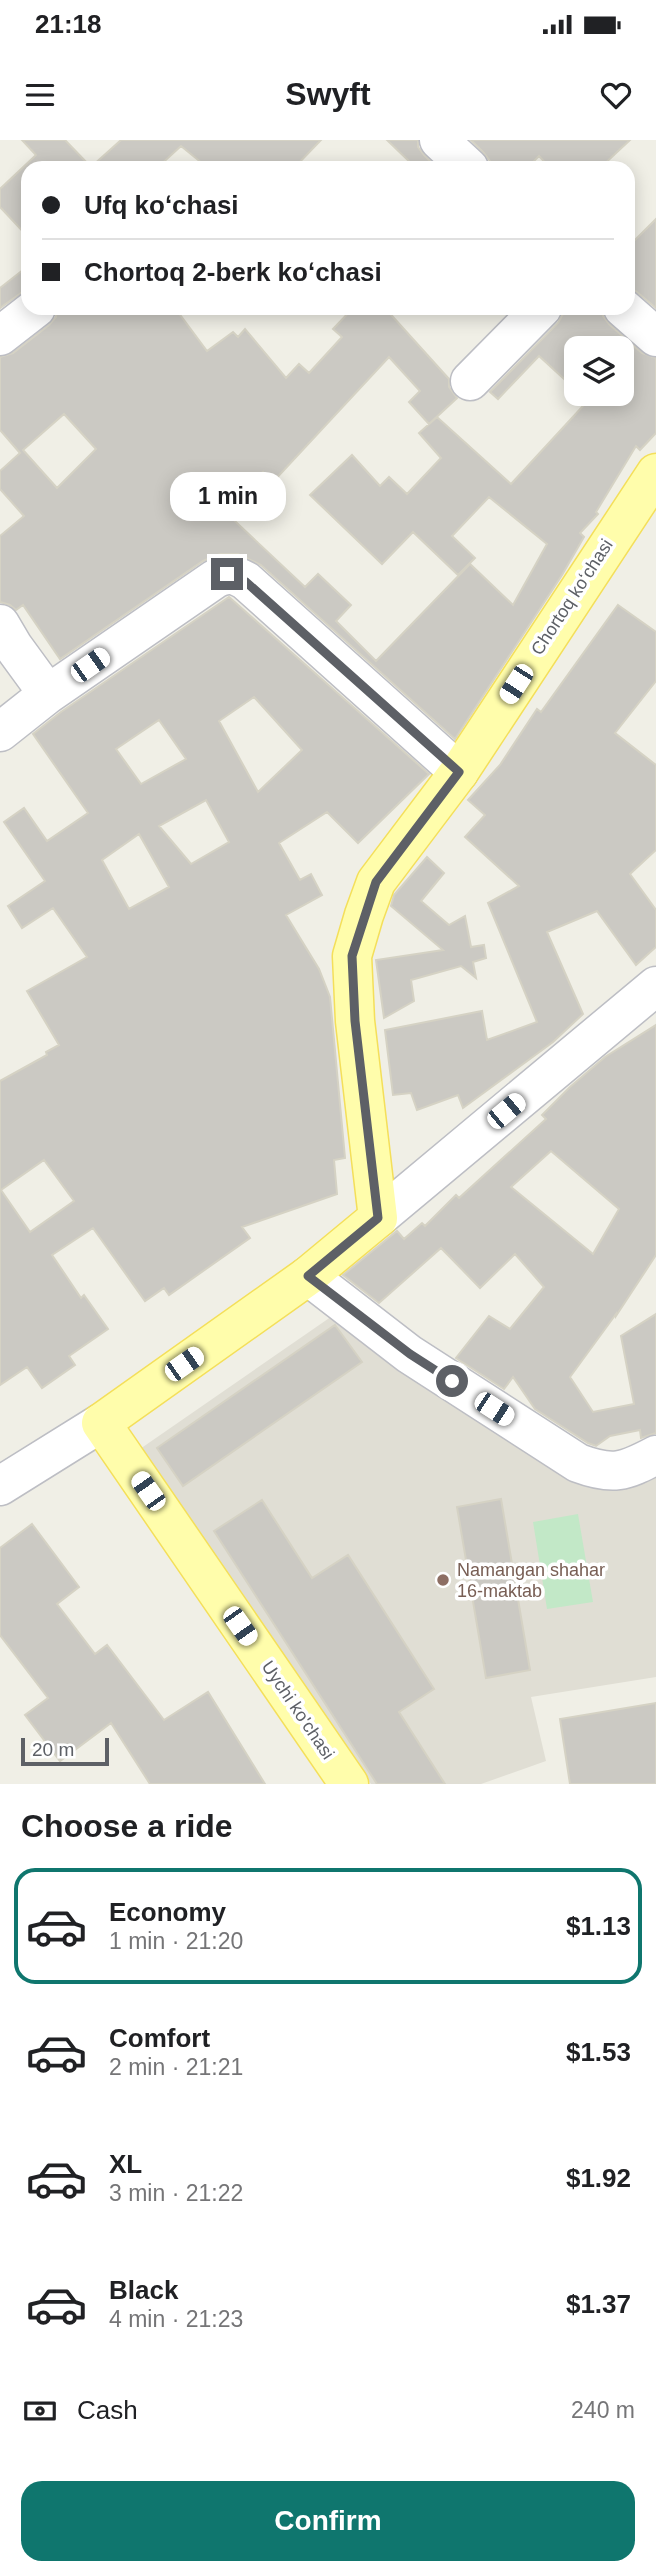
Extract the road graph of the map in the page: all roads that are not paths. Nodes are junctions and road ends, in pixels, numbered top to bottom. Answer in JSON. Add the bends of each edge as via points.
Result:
{"nodes":[{"id":1,"x":439,"y":140,"type":"edge"},
{"id":2,"x":462,"y":161,"type":"edge"},
{"id":3,"x":27,"y":315,"type":"edge"},
{"id":4,"x":535,"y":315,"type":"edge"},
{"id":5,"x":631,"y":315,"type":"edge"},
{"id":6,"x":0,"y":337,"type":"edge"},
{"id":7,"x":656,"y":337,"type":"edge"},
{"id":8,"x":470,"y":380,"type":"dead end"},
{"id":9,"x":656,"y":473,"type":"edge"},
{"id":10,"x":0,"y":624,"type":"edge"},
{"id":11,"x":48,"y":694,"type":"junction"},
{"id":12,"x":0,"y":732,"type":"edge"},
{"id":13,"x":459,"y":772,"type":"junction"},
{"id":14,"x":656,"y":986,"type":"edge"},
{"id":15,"x":378,"y":1218,"type":"junction"},
{"id":16,"x":308,"y":1276,"type":"junction"},
{"id":17,"x":101,"y":1423,"type":"junction"},
{"id":18,"x":656,"y":1455,"type":"edge"},
{"id":19,"x":0,"y":1486,"type":"edge"},
{"id":20,"x":349,"y":1784,"type":"edge"}],
"edges":[{"from":1,"to":2,"type":"street"},
{"from":3,"to":6,"type":"street"},
{"from":4,"to":8,"type":"street"},
{"from":5,"to":7,"type":"street"},
{"from":9,"to":13,"type":"main road","name":"Chortoq koʻchasi"},
{"from":10,"to":11,"type":"street"},
{"from":11,"to":12,"type":"street"},
{"from":11,"to":13,"type":"street","via":[[227,574],[246,582]]},
{"from":13,"to":15,"type":"main road","name":"Chortoq koʻchasi","via":[[376,882],[352,956]]},
{"from":14,"to":15,"type":"street"},
{"from":15,"to":16,"type":"main road"},
{"from":16,"to":17,"type":"main road"},
{"from":16,"to":18,"type":"street","via":[[410,1354],[578,1463],[614,1473]]},
{"from":17,"to":19,"type":"street"},
{"from":17,"to":20,"type":"main road","name":"Uychi ko'chasi"}]}
